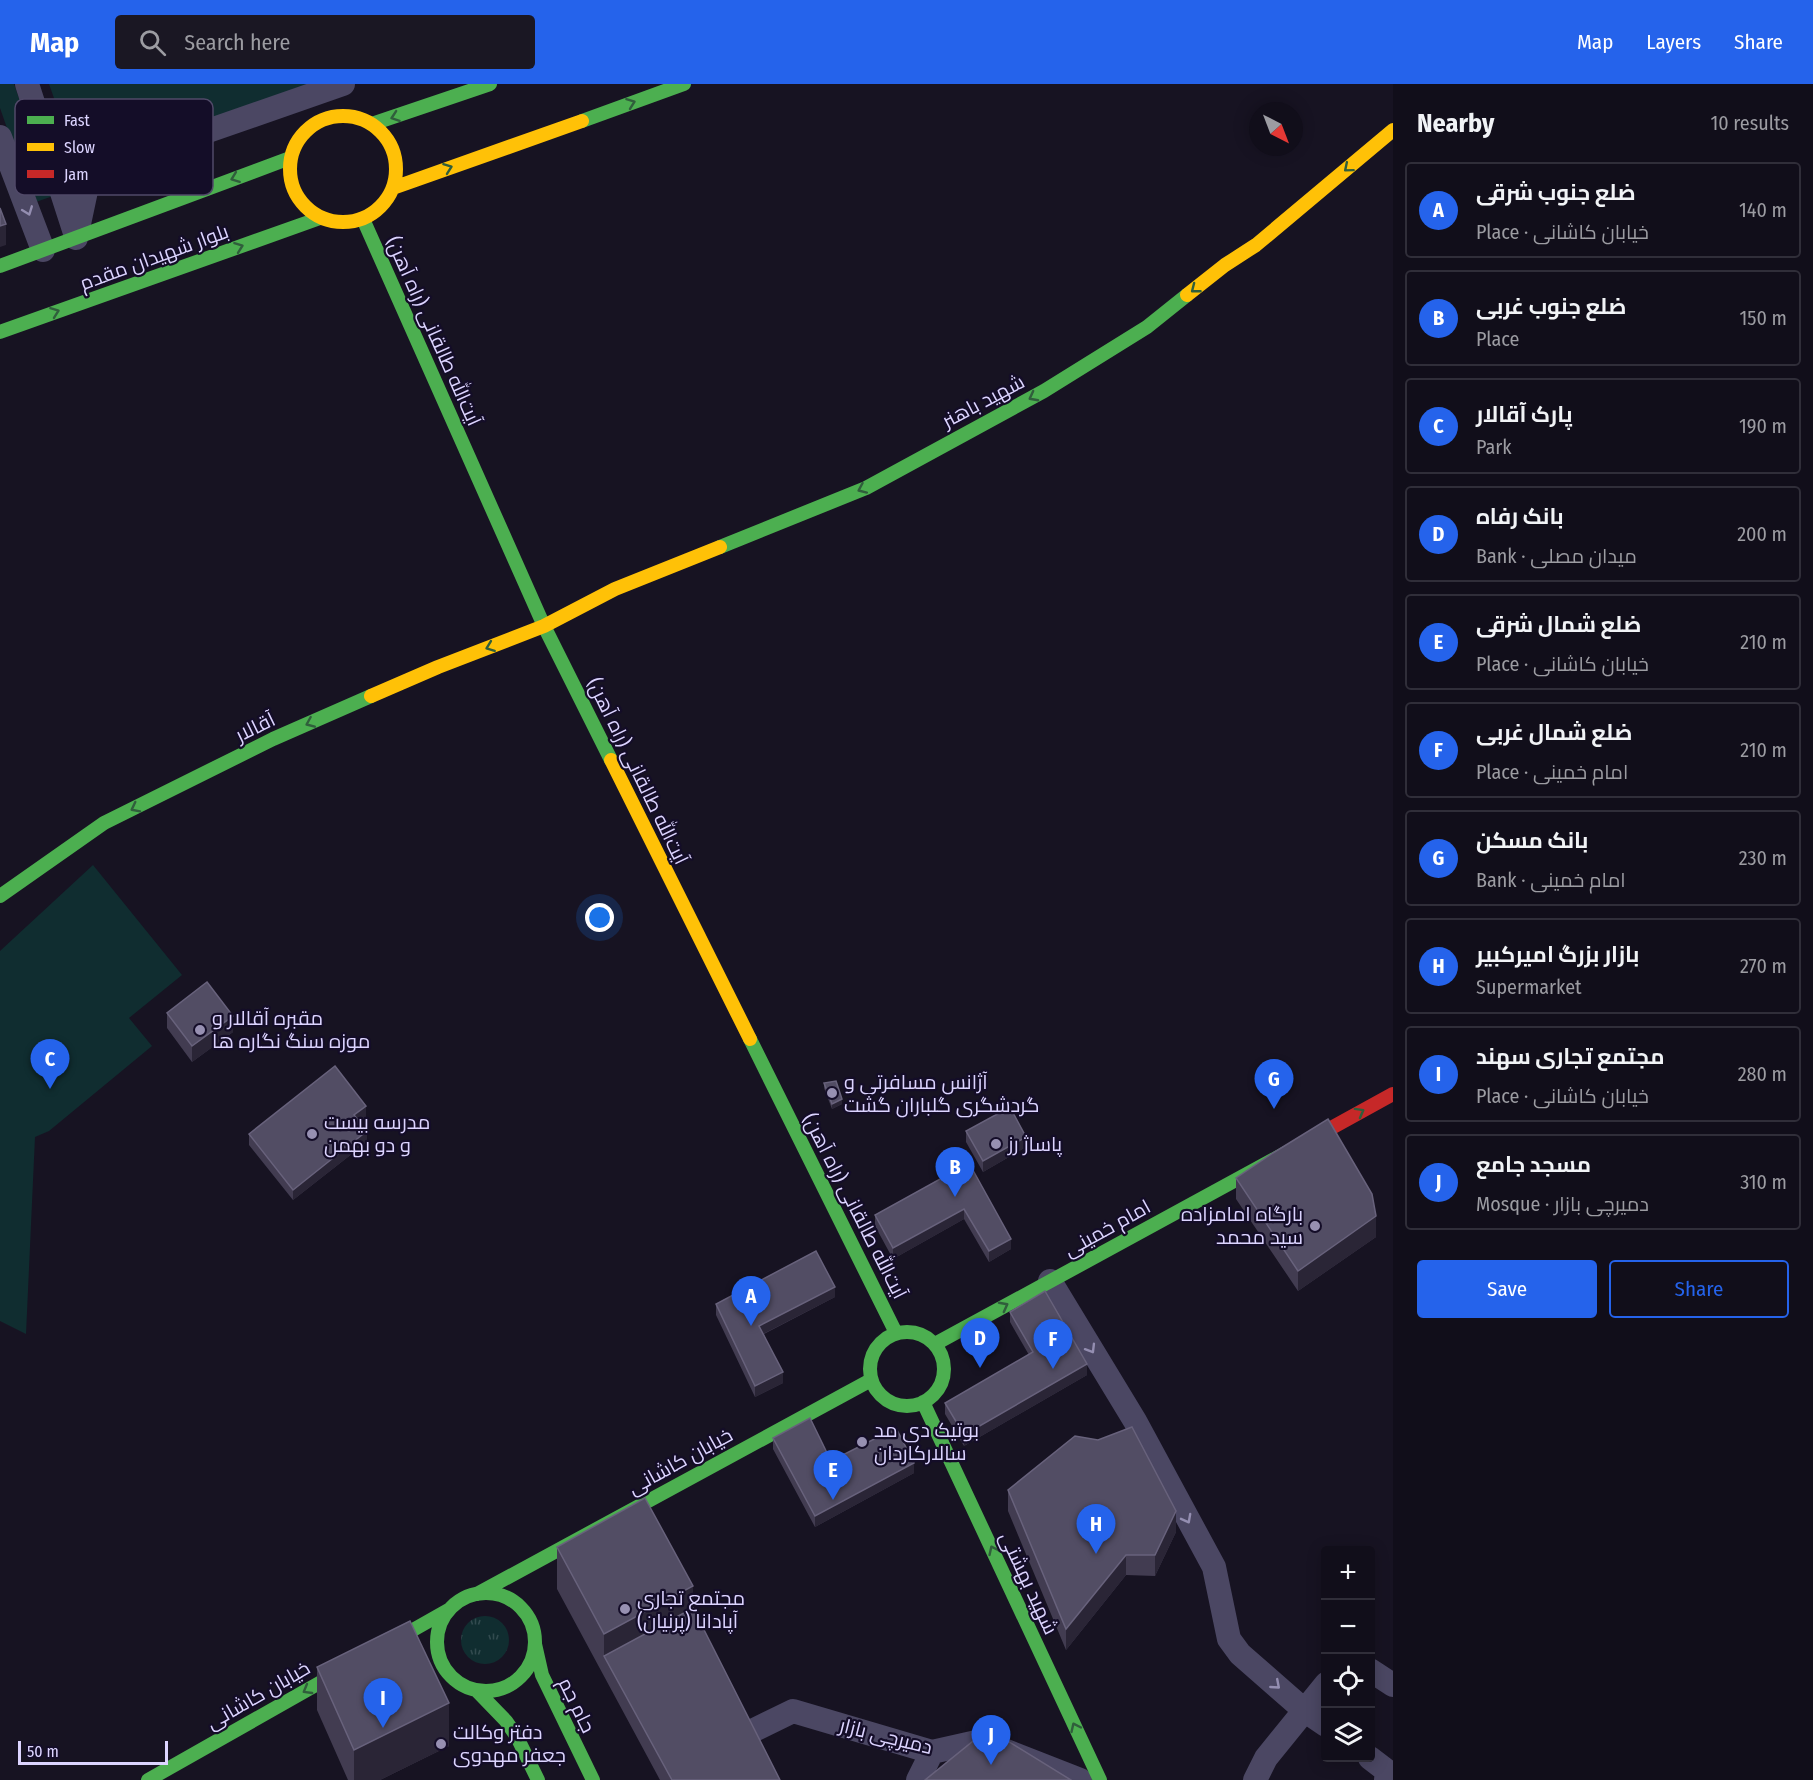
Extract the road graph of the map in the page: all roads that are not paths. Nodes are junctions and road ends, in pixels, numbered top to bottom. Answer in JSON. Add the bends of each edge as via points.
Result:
{"nodes":[{"id":1,"x":27,"y":84,"type":"edge"},
{"id":2,"x":342,"y":84,"type":"edge"},
{"id":3,"x":490,"y":84,"type":"edge"},
{"id":4,"x":684,"y":84,"type":"edge"},
{"id":5,"x":32,"y":99,"type":"edge"},
{"id":6,"x":372,"y":124,"type":"junction"},
{"id":7,"x":213,"y":129,"type":"edge"},
{"id":8,"x":1393,"y":130,"type":"edge"},
{"id":9,"x":2,"y":150,"type":"edge"},
{"id":10,"x":290,"y":158,"type":"junction"},
{"id":11,"x":15,"y":181,"type":"edge"},
{"id":12,"x":213,"y":187,"type":"edge"},
{"id":13,"x":393,"y":188,"type":"junction"},
{"id":14,"x":21,"y":195,"type":"edge"},
{"id":15,"x":62,"y":195,"type":"edge"},
{"id":16,"x":85,"y":195,"type":"edge"},
{"id":17,"x":191,"y":195,"type":"edge"},
{"id":18,"x":320,"y":218,"type":"junction"},
{"id":19,"x":363,"y":219,"type":"junction"},
{"id":20,"x":76,"y":238,"type":"junction"},
{"id":21,"x":44,"y":250,"type":"junction"},
{"id":22,"x":0,"y":266,"type":"edge"},
{"id":23,"x":0,"y":332,"type":"edge"},
{"id":24,"x":544,"y":626,"type":"junction"},
{"id":25,"x":0,"y":896,"type":"edge"},
{"id":26,"x":1393,"y":1094,"type":"edge"},
{"id":27,"x":1050,"y":1281,"type":"junction"},
{"id":28,"x":896,"y":1333,"type":"junction"},
{"id":29,"x":934,"y":1344,"type":"junction"},
{"id":30,"x":871,"y":1380,"type":"junction"},
{"id":31,"x":923,"y":1402,"type":"junction"},
{"id":32,"x":477,"y":1594,"type":"junction"},
{"id":33,"x":450,"y":1609,"type":"junction"},
{"id":34,"x":535,"y":1644,"type":"junction"},
{"id":35,"x":1375,"y":1673,"type":"edge"},
{"id":36,"x":1393,"y":1685,"type":"edge"},
{"id":37,"x":1321,"y":1690,"type":"edge"},
{"id":38,"x":477,"y":1691,"type":"junction"},
{"id":39,"x":1304,"y":1710,"type":"junction"},
{"id":40,"x":1321,"y":1722,"type":"edge"},
{"id":41,"x":746,"y":1734,"type":"edge"},
{"id":42,"x":932,"y":1752,"type":"junction"},
{"id":43,"x":1375,"y":1762,"type":"edge"},
{"id":44,"x":148,"y":1780,"type":"edge"},
{"id":45,"x":538,"y":1780,"type":"edge"},
{"id":46,"x":592,"y":1780,"type":"edge"},
{"id":47,"x":918,"y":1780,"type":"edge"},
{"id":48,"x":1080,"y":1780,"type":"edge"},
{"id":49,"x":1100,"y":1780,"type":"edge"},
{"id":50,"x":1255,"y":1780,"type":"edge"},
{"id":51,"x":1386,"y":1780,"type":"edge"}],
"edges":[{"from":1,"to":5,"type":"street"},
{"from":2,"to":7,"type":"street"},
{"from":3,"to":6,"type":"street","one_way":true},
{"from":13,"to":4,"type":"street","one_way":true},
{"from":6,"to":10,"type":"street","via":[[342,116],[324,119],[303,134]]},
{"from":6,"to":13,"type":"street","via":[[391,146],[396,174]]},
{"from":8,"to":24,"type":"street","name":"شهید باهنر","one_way":true,"via":[[1256,245],[1147,327],[1044,391],[866,488],[615,590]]},
{"from":9,"to":11,"type":"street","one_way":true},
{"from":10,"to":12,"type":"street","one_way":true},
{"from":10,"to":18,"type":"street","via":[[289,172],[298,200]]},
{"from":13,"to":19,"type":"street","via":[[376,212]]},
{"from":14,"to":21,"type":"street","one_way":true},
{"from":15,"to":20,"type":"street"},
{"from":16,"to":20,"type":"street"},
{"from":17,"to":20,"type":"street","one_way":true},
{"from":18,"to":19,"type":"street","via":[[334,222]]},
{"from":23,"to":18,"type":"street","name":"بلوار شهیدان مقدم","one_way":true},
{"from":19,"to":24,"type":"street","name":"(راه آهن) آیت‌الله طالقانی"},
{"from":20,"to":21,"type":"street"},
{"from":21,"to":22,"type":"street"},
{"from":24,"to":25,"type":"street","name":"آقالار","one_way":true,"via":[[273,739],[104,823]]},
{"from":24,"to":28,"type":"street","name":"(راه آهن) آیت‌الله طالقانی"},
{"from":27,"to":26,"type":"street","name":"امام خمینی","one_way":true},
{"from":29,"to":27,"type":"street","name":"امام خمینی","one_way":true},
{"from":27,"to":39,"type":"street","one_way":true,"via":[[1135,1421],[1214,1567],[1229,1639],[1240,1654]]},
{"from":28,"to":29,"type":"street","via":[[917,1333]]},
{"from":28,"to":30,"type":"street","via":[[877,1346],[869,1368]]},
{"from":29,"to":31,"type":"street","via":[[941,1354],[943,1376]]},
{"from":30,"to":31,"type":"street","via":[[877,1391],[892,1402],[911,1406]]},
{"from":30,"to":32,"type":"street","name":"خیابان کاشانی"},
{"from":49,"to":31,"type":"street","name":"شهید بهشتی","one_way":true},
{"from":32,"to":33,"type":"street","via":[[460,1600]]},
{"from":32,"to":34,"type":"street","via":[[495,1594],[511,1600],[533,1627]]},
{"from":33,"to":38,"type":"street","via":[[437,1635],[441,1663],[462,1686]]},
{"from":33,"to":44,"type":"street","name":"خیابان کاشانی","one_way":true},
{"from":34,"to":38,"type":"street","via":[[523,1675],[494,1691]]},
{"from":34,"to":46,"type":"street","name":"جام جم","via":[[542,1675]]},
{"from":35,"to":36,"type":"street"},
{"from":37,"to":39,"type":"street"},
{"from":38,"to":45,"type":"street","via":[[517,1737]]},
{"from":39,"to":40,"type":"street"},
{"from":39,"to":50,"type":"street","via":[[1266,1758]]},
{"from":41,"to":42,"type":"street","name":"دمیرچی بازار","via":[[793,1711]]},
{"from":42,"to":47,"type":"street"},
{"from":42,"to":48,"type":"street","name":"دمیرچی بازار","via":[[981,1742]]},
{"from":43,"to":51,"type":"street","via":[[1387,1771]]}]}
